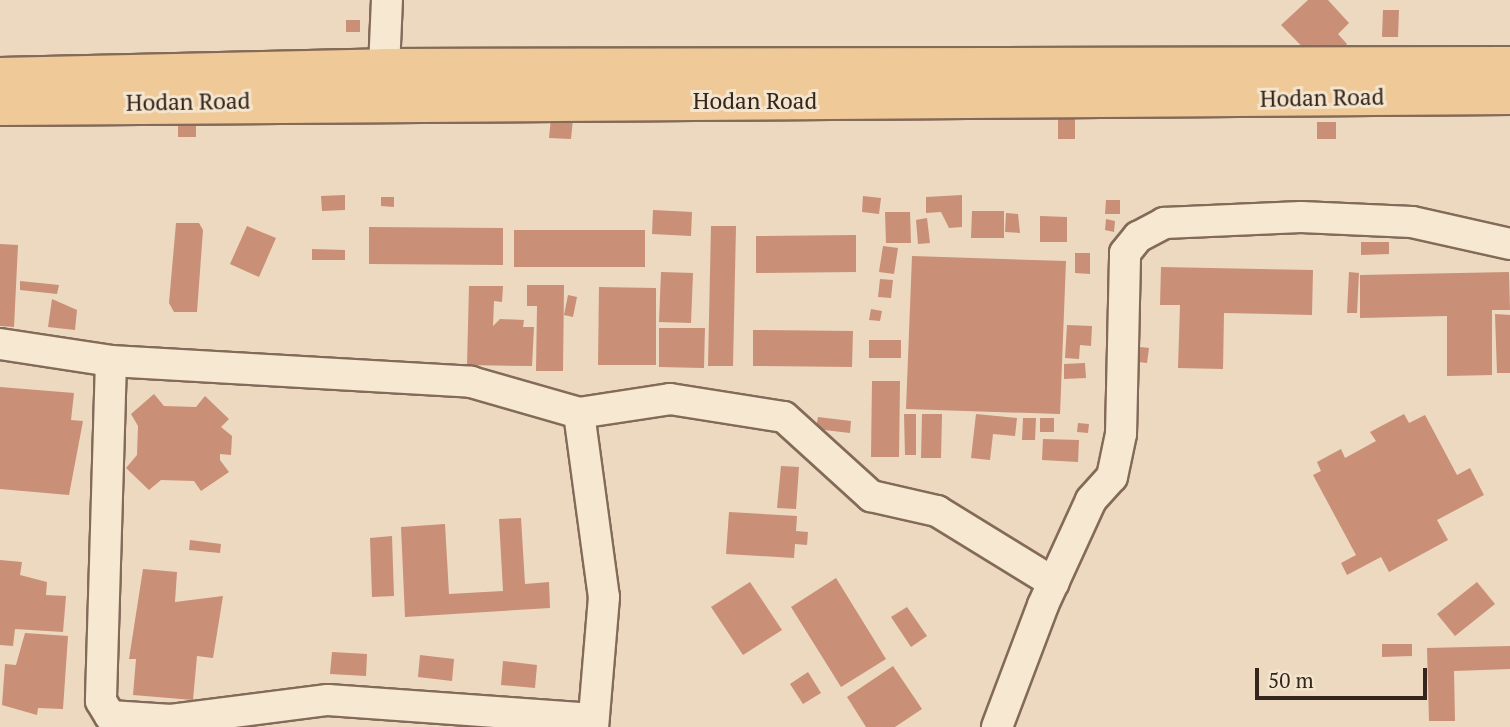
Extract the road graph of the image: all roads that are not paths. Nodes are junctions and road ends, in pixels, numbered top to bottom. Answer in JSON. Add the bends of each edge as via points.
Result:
{"nodes":[{"id":1,"x":387,"y":0,"type":"edge"},
{"id":2,"x":1510,"y":66,"type":"edge"},
{"id":3,"x":384,"y":68,"type":"junction"},
{"id":4,"x":0,"y":77,"type":"edge"},
{"id":5,"x":1510,"y":95,"type":"edge"},
{"id":6,"x":0,"y":106,"type":"edge"},
{"id":7,"x":1510,"y":244,"type":"edge"},
{"id":8,"x":0,"y":344,"type":"edge"},
{"id":9,"x":111,"y":361,"type":"junction"},
{"id":10,"x":579,"y":413,"type":"junction"},
{"id":11,"x":1054,"y":583,"type":"junction"},
{"id":12,"x":593,"y":723,"type":"edge"},
{"id":13,"x":997,"y":727,"type":"edge"}],
"edges":[{"from":1,"to":3,"type":"street"},
{"from":2,"to":3,"type":"main road","name":"Hodan Road"},
{"from":3,"to":4,"type":"main road","name":"Hodan Road"},
{"from":5,"to":6,"type":"main road","name":"Hodan Road"},
{"from":7,"to":11,"type":"street","via":[[1412,222],[1301,217],[1164,223],[1138,237],[1125,253],[1121,434],[1112,477],[1091,500]]},
{"from":8,"to":9,"type":"street"},
{"from":9,"to":10,"type":"street","via":[[471,382]]},
{"from":9,"to":12,"type":"street","via":[[101,701],[110,716],[171,720],[328,700]]},
{"from":10,"to":11,"type":"street","via":[[670,399],[784,417],[871,496],[937,511]]},
{"from":10,"to":12,"type":"street","via":[[604,597]]},
{"from":11,"to":13,"type":"street"}]}
